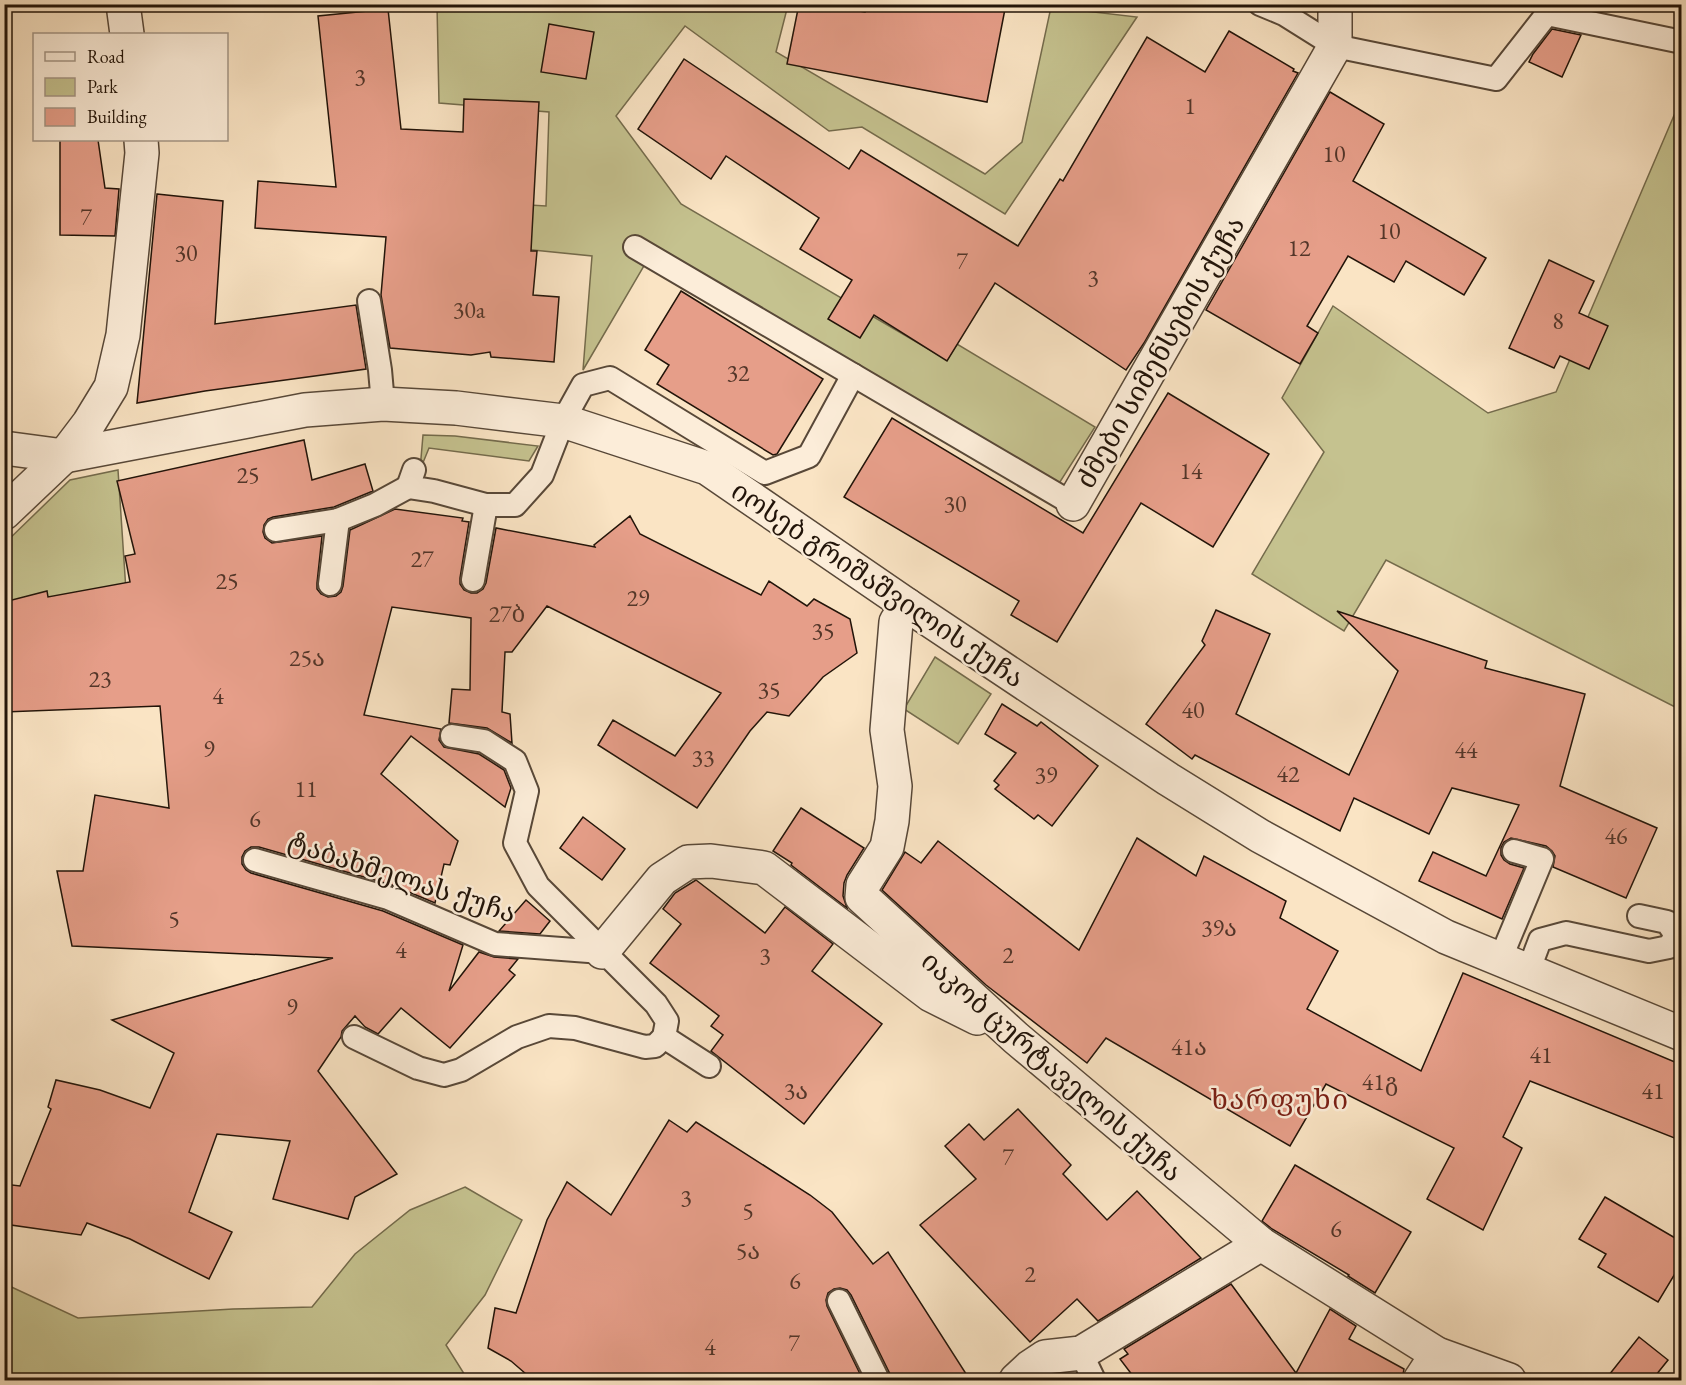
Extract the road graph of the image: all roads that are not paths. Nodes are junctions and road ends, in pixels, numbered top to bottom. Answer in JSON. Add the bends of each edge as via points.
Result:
{"nodes":[{"id":1,"x":123,"y":4,"type":"edge"},
{"id":2,"x":1260,"y":4,"type":"edge"},
{"id":3,"x":1335,"y":4,"type":"edge"},
{"id":4,"x":127,"y":33,"type":"edge"},
{"id":5,"x":1682,"y":42,"type":"edge"},
{"id":6,"x":1335,"y":46,"type":"junction"},
{"id":7,"x":141,"y":141,"type":"edge"},
{"id":8,"x":635,"y":247,"type":"dead end"},
{"id":9,"x":369,"y":301,"type":"dead end"},
{"id":10,"x":853,"y":375,"type":"junction"},
{"id":11,"x":382,"y":404,"type":"junction"},
{"id":12,"x":563,"y":421,"type":"junction"},
{"id":13,"x":4,"y":448,"type":"edge"},
{"id":14,"x":64,"y":456,"type":"junction"},
{"id":15,"x":1073,"y":504,"type":"joint"},
{"id":16,"x":486,"y":505,"type":"junction"},
{"id":17,"x":4,"y":513,"type":"edge"},
{"id":18,"x":338,"y":520,"type":"junction"},
{"id":19,"x":276,"y":530,"type":"dead end"},
{"id":20,"x":473,"y":580,"type":"dead end"},
{"id":21,"x":330,"y":584,"type":"dead end"},
{"id":22,"x":907,"y":605,"type":"junction"},
{"id":23,"x":452,"y":736,"type":"dead end"},
{"id":24,"x":1514,"y":851,"type":"dead end"},
{"id":25,"x":255,"y":860,"type":"dead end"},
{"id":26,"x":1639,"y":916,"type":"dead end"},
{"id":27,"x":602,"y":952,"type":"junction"},
{"id":28,"x":1514,"y":966,"type":"junction"},
{"id":29,"x":1682,"y":1034,"type":"edge"},
{"id":30,"x":354,"y":1037,"type":"dead end"},
{"id":31,"x":664,"y":1037,"type":"junction"},
{"id":32,"x":1016,"y":1038,"type":"junction"},
{"id":33,"x":709,"y":1066,"type":"dead end"},
{"id":34,"x":1261,"y":1244,"type":"junction"},
{"id":35,"x":839,"y":1302,"type":"dead end"},
{"id":36,"x":1088,"y":1367,"type":"edge"},
{"id":37,"x":1428,"y":1367,"type":"edge"},
{"id":38,"x":878,"y":1380,"type":"edge"},
{"id":39,"x":1016,"y":1380,"type":"edge"},
{"id":40,"x":1509,"y":1380,"type":"edge"}],
"edges":[{"from":1,"to":4,"type":"street"},
{"from":2,"to":6,"type":"lane","via":[[1284,14]]},
{"from":3,"to":6,"type":"street","name":"ძმები სიმენსების ქუჩა"},
{"from":5,"to":6,"type":"lane","via":[[1547,14],[1496,80]]},
{"from":6,"to":15,"type":"street","name":"ძმები სიმენსების ქუჩა"},
{"from":7,"to":14,"type":"street","via":[[123,335],[111,387]]},
{"from":8,"to":10,"type":"lane","name":"ძმები სიმენსების ქუჩა"},
{"from":9,"to":11,"type":"lane"},
{"from":10,"to":12,"type":"lane","via":[[809,456],[765,473],[610,378],[583,386]]},
{"from":10,"to":15,"type":"lane","name":"ძმები სიმენსების ქუჩა"},
{"from":11,"to":12,"type":"street","name":"იოსებ გრიშაშვილის ქუჩა"},
{"from":11,"to":14,"type":"street","name":"იოსებ გრიშაშვილის ქუჩა","via":[[305,410]]},
{"from":12,"to":16,"type":"lane","via":[[542,475],[515,505]]},
{"from":12,"to":22,"type":"street","name":"იოსებ გრიშაშვილის ქუჩა","via":[[707,468]]},
{"from":13,"to":14,"type":"street","name":"იოსებ გრიშაშვილის ქუჩა"},
{"from":14,"to":17,"type":"street"},
{"from":16,"to":18,"type":"lane","via":[[434,491],[411,478],[375,505]]},
{"from":16,"to":20,"type":"lane"},
{"from":18,"to":19,"type":"lane"},
{"from":18,"to":21,"type":"lane"},
{"from":22,"to":28,"type":"street","name":"იოსებ გრიშაშვილის ქუჩა","via":[[1260,836],[1446,937]]},
{"from":22,"to":32,"type":"street","name":"იაკობ ცურტაველის ქუჩა","via":[[896,622],[887,730],[895,786],[890,830],[887,847],[863,885],[862,897]]},
{"from":23,"to":27,"type":"lane","via":[[484,741],[515,761],[527,791],[515,843],[538,886]]},
{"from":24,"to":28,"type":"lane","via":[[1542,859]]},
{"from":25,"to":27,"type":"lane","name":"ტაბახმელას ქუჩა","via":[[388,898],[495,944]]},
{"from":26,"to":28,"type":"lane","via":[[1667,922],[1676,935],[1669,947],[1649,951],[1566,933],[1540,940]]},
{"from":27,"to":31,"type":"lane","via":[[656,1004],[667,1021]]},
{"from":27,"to":32,"type":"street","via":[[662,879],[688,862],[764,868],[931,995]]},
{"from":28,"to":29,"type":"street","name":"იოსებ გრიშაშვილის ქუჩა"},
{"from":30,"to":31,"type":"lane","via":[[418,1068],[444,1075],[461,1070],[517,1037],[549,1026],[575,1028],[645,1047],[655,1046]]},
{"from":31,"to":33,"type":"lane"},
{"from":32,"to":34,"type":"street","name":"იაკობ ცურტაველის ქუჩა"},
{"from":34,"to":36,"type":"street"},
{"from":34,"to":37,"type":"street","name":"იაკობ ცურტაველის ქუჩა"},
{"from":35,"to":38,"type":"lane"},
{"from":36,"to":39,"type":"street","via":[[1045,1357]]},
{"from":37,"to":40,"type":"street","name":"იაკობ ცურტაველის ქუჩა"}]}
